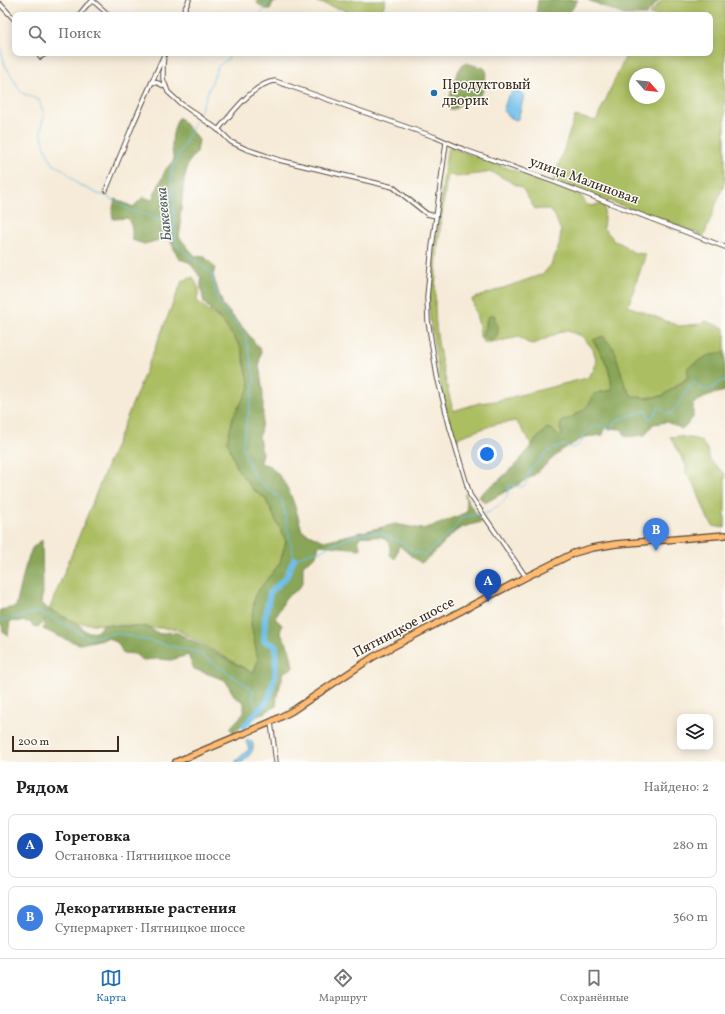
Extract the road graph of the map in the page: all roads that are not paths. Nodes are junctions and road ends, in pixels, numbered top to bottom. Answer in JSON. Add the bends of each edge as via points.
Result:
{"nodes":[{"id":1,"x":93,"y":0,"type":"edge"},
{"id":2,"x":189,"y":0,"type":"edge"},
{"id":3,"x":0,"y":4,"type":"edge"},
{"id":4,"x":81,"y":12,"type":"edge"},
{"id":5,"x":106,"y":12,"type":"edge"},
{"id":6,"x":183,"y":12,"type":"edge"},
{"id":7,"x":12,"y":17,"type":"edge"},
{"id":8,"x":164,"y":56,"type":"edge"},
{"id":9,"x":165,"y":56,"type":"edge"},
{"id":10,"x":152,"y":82,"type":"junction"},
{"id":11,"x":166,"y":88,"type":"junction"},
{"id":12,"x":218,"y":130,"type":"junction"},
{"id":13,"x":446,"y":143,"type":"junction"},
{"id":14,"x":106,"y":190,"type":"dead end"},
{"id":15,"x":436,"y":216,"type":"junction"},
{"id":16,"x":725,"y":247,"type":"edge"},
{"id":17,"x":723,"y":535,"type":"edge"},
{"id":18,"x":725,"y":542,"type":"edge"},
{"id":19,"x":526,"y":577,"type":"junction"},
{"id":20,"x":271,"y":722,"type":"junction"},
{"id":21,"x":176,"y":762,"type":"edge"},
{"id":22,"x":276,"y":762,"type":"edge"}],
"edges":[{"from":1,"to":4,"type":"street"},
{"from":1,"to":5,"type":"street"},
{"from":2,"to":6,"type":"street"},
{"from":3,"to":7,"type":"street"},
{"from":8,"to":10,"type":"street"},
{"from":9,"to":11,"type":"street","via":[[163,72]]},
{"from":10,"to":11,"type":"street"},
{"from":10,"to":14,"type":"street"},
{"from":11,"to":12,"type":"street","via":[[180,103]]},
{"from":12,"to":13,"type":"street","name":"улица Малиновая","via":[[253,92],[267,82],[275,81]]},
{"from":12,"to":15,"type":"street","via":[[231,142],[278,160],[394,187],[427,214]]},
{"from":13,"to":15,"type":"street"},
{"from":13,"to":16,"type":"street","name":"улица Малиновая"},
{"from":15,"to":19,"type":"street","via":[[429,280],[428,320],[437,376],[470,495]]},
{"from":17,"to":18,"type":"main road"},
{"from":17,"to":19,"type":"main road","name":"Пятницкое шоссе","via":[[592,548],[574,553]]},
{"from":19,"to":20,"type":"main road","name":"Пятницкое шоссе","via":[[373,657],[292,711]]},
{"from":20,"to":21,"type":"main road","name":"Пятницкое шоссе"},
{"from":20,"to":22,"type":"street"}]}
